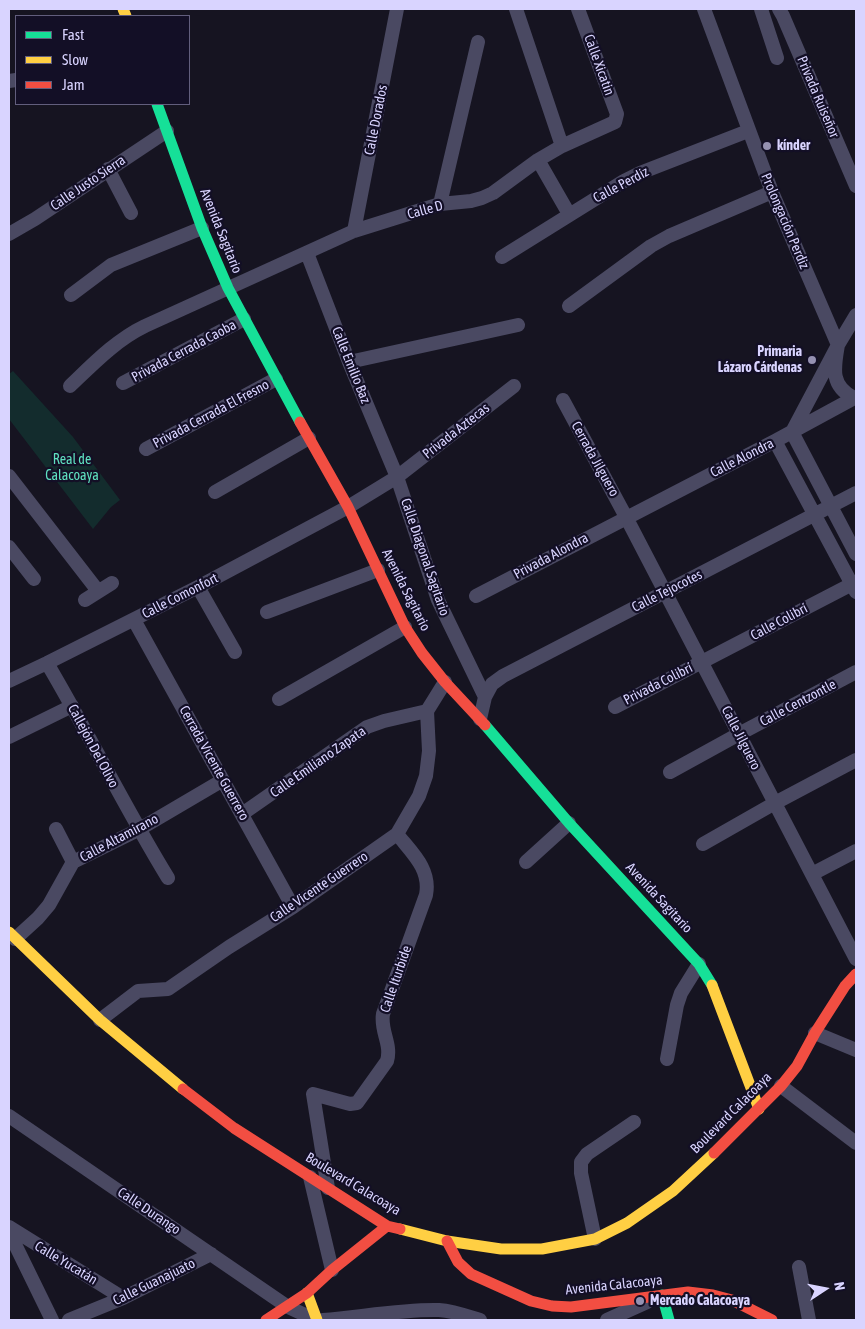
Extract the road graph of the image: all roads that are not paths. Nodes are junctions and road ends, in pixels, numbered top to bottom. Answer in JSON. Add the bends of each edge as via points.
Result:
{"nodes":[{"id":1,"x":397,"y":9,"type":"edge"},
{"id":2,"x":516,"y":9,"type":"edge"},
{"id":3,"x":578,"y":9,"type":"edge"},
{"id":4,"x":704,"y":9,"type":"edge"},
{"id":5,"x":761,"y":9,"type":"edge"},
{"id":6,"x":779,"y":9,"type":"edge"},
{"id":7,"x":478,"y":42,"type":"dead end"},
{"id":8,"x":777,"y":58,"type":"dead end"},
{"id":9,"x":156,"y":105,"type":"edge"},
{"id":10,"x":616,"y":122,"type":"joint"},
{"id":11,"x":748,"y":131,"type":"junction"},
{"id":12,"x":167,"y":132,"type":"junction"},
{"id":13,"x":562,"y":146,"type":"junction"},
{"id":14,"x":538,"y":160,"type":"junction"},
{"id":15,"x":108,"y":169,"type":"junction"},
{"id":16,"x":856,"y":186,"type":"edge"},
{"id":17,"x":772,"y":192,"type":"junction"},
{"id":18,"x":440,"y":204,"type":"junction"},
{"id":19,"x":132,"y":213,"type":"dead end"},
{"id":20,"x":569,"y":214,"type":"junction"},
{"id":21,"x":202,"y":228,"type":"junction"},
{"id":22,"x":354,"y":231,"type":"junction"},
{"id":23,"x":9,"y":234,"type":"edge"},
{"id":24,"x":307,"y":253,"type":"junction"},
{"id":25,"x":502,"y":256,"type":"dead end"},
{"id":26,"x":228,"y":288,"type":"junction"},
{"id":27,"x":71,"y":295,"type":"dead end"},
{"id":28,"x":569,"y":306,"type":"dead end"},
{"id":29,"x":856,"y":315,"type":"edge"},
{"id":30,"x":244,"y":319,"type":"junction"},
{"id":31,"x":518,"y":325,"type":"dead end"},
{"id":32,"x":838,"y":345,"type":"junction"},
{"id":33,"x":349,"y":362,"type":"junction"},
{"id":34,"x":276,"y":380,"type":"junction"},
{"id":35,"x":123,"y":383,"type":"dead end"},
{"id":36,"x":70,"y":386,"type":"dead end"},
{"id":37,"x":514,"y":386,"type":"dead end"},
{"id":38,"x":855,"y":398,"type":"edge"},
{"id":39,"x":563,"y":400,"type":"dead end"},
{"id":40,"x":792,"y":432,"type":"junction"},
{"id":41,"x":309,"y":438,"type":"junction"},
{"id":42,"x":775,"y":441,"type":"junction"},
{"id":43,"x":146,"y":449,"type":"dead end"},
{"id":44,"x":397,"y":477,"type":"junction"},
{"id":45,"x":11,"y":484,"type":"edge"},
{"id":46,"x":216,"y":492,"type":"dead end"},
{"id":47,"x":856,"y":493,"type":"edge"},
{"id":48,"x":831,"y":506,"type":"junction"},
{"id":49,"x":348,"y":507,"type":"junction"},
{"id":50,"x":815,"y":515,"type":"junction"},
{"id":51,"x":626,"y":517,"type":"junction"},
{"id":52,"x":9,"y":547,"type":"edge"},
{"id":53,"x":856,"y":554,"type":"edge"},
{"id":54,"x":378,"y":570,"type":"junction"},
{"id":55,"x":34,"y":579,"type":"dead end"},
{"id":56,"x":112,"y":583,"type":"dead end"},
{"id":57,"x":855,"y":586,"type":"edge"},
{"id":58,"x":198,"y":587,"type":"junction"},
{"id":59,"x":98,"y":591,"type":"junction"},
{"id":60,"x":666,"y":592,"type":"junction"},
{"id":61,"x":476,"y":596,"type":"dead end"},
{"id":62,"x":85,"y":600,"type":"dead end"},
{"id":63,"x":267,"y":612,"type":"dead end"},
{"id":64,"x":134,"y":620,"type":"junction"},
{"id":65,"x":406,"y":628,"type":"junction"},
{"id":66,"x":235,"y":652,"type":"dead end"},
{"id":67,"x":702,"y":662,"type":"junction"},
{"id":68,"x":47,"y":663,"type":"junction"},
{"id":69,"x":856,"y":672,"type":"edge"},
{"id":70,"x":9,"y":681,"type":"edge"},
{"id":71,"x":445,"y":682,"type":"junction"},
{"id":72,"x":485,"y":697,"type":"junction"},
{"id":73,"x":279,"y":699,"type":"dead end"},
{"id":74,"x":72,"y":706,"type":"junction"},
{"id":75,"x":614,"y":707,"type":"dead end"},
{"id":76,"x":427,"y":711,"type":"junction"},
{"id":77,"x":480,"y":718,"type":"junction"},
{"id":78,"x":739,"y":734,"type":"junction"},
{"id":79,"x":9,"y":737,"type":"edge"},
{"id":80,"x":856,"y":760,"type":"edge"},
{"id":81,"x":670,"y":772,"type":"dead end"},
{"id":82,"x":223,"y":780,"type":"junction"},
{"id":83,"x":775,"y":803,"type":"junction"},
{"id":84,"x":242,"y":814,"type":"junction"},
{"id":85,"x":569,"y":823,"type":"junction"},
{"id":86,"x":56,"y":829,"type":"dead end"},
{"id":87,"x":138,"y":830,"type":"junction"},
{"id":88,"x":397,"y":834,"type":"junction"},
{"id":89,"x":703,"y":844,"type":"dead end"},
{"id":90,"x":856,"y":851,"type":"edge"},
{"id":91,"x":73,"y":862,"type":"junction"},
{"id":92,"x":526,"y":862,"type":"dead end"},
{"id":93,"x":812,"y":874,"type":"junction"},
{"id":94,"x":168,"y":878,"type":"dead end"},
{"id":95,"x":293,"y":907,"type":"junction"},
{"id":96,"x":12,"y":936,"type":"edge"},
{"id":97,"x":856,"y":959,"type":"edge"},
{"id":98,"x":700,"y":964,"type":"junction"},
{"id":99,"x":856,"y":974,"type":"edge"},
{"id":100,"x":100,"y":1020,"type":"junction"},
{"id":101,"x":815,"y":1033,"type":"junction"},
{"id":102,"x":856,"y":1050,"type":"edge"},
{"id":103,"x":667,"y":1059,"type":"dead end"},
{"id":104,"x":781,"y":1086,"type":"junction"},
{"id":105,"x":759,"y":1109,"type":"junction"},
{"id":106,"x":9,"y":1116,"type":"edge"},
{"id":107,"x":634,"y":1122,"type":"dead end"},
{"id":108,"x":856,"y":1143,"type":"edge"},
{"id":109,"x":310,"y":1177,"type":"junction"},
{"id":110,"x":328,"y":1188,"type":"junction"},
{"id":111,"x":387,"y":1226,"type":"junction"},
{"id":112,"x":9,"y":1228,"type":"edge"},
{"id":113,"x":9,"y":1232,"type":"edge"},
{"id":114,"x":595,"y":1239,"type":"junction"},
{"id":115,"x":447,"y":1241,"type":"junction"},
{"id":116,"x":211,"y":1254,"type":"junction"},
{"id":117,"x":799,"y":1267,"type":"dead end"},
{"id":118,"x":332,"y":1270,"type":"junction"},
{"id":119,"x":307,"y":1293,"type":"junction"},
{"id":120,"x":662,"y":1295,"type":"junction"},
{"id":121,"x":123,"y":1298,"type":"junction"},
{"id":122,"x":288,"y":1307,"type":"junction"},
{"id":123,"x":52,"y":1320,"type":"edge"},
{"id":124,"x":69,"y":1320,"type":"edge"},
{"id":125,"x":266,"y":1320,"type":"edge"},
{"id":126,"x":296,"y":1320,"type":"edge"},
{"id":127,"x":316,"y":1320,"type":"edge"},
{"id":128,"x":323,"y":1320,"type":"edge"},
{"id":129,"x":480,"y":1320,"type":"edge"},
{"id":130,"x":607,"y":1320,"type":"edge"},
{"id":131,"x":669,"y":1320,"type":"edge"},
{"id":132,"x":772,"y":1320,"type":"edge"},
{"id":133,"x":809,"y":1320,"type":"edge"}],
"edges":[{"from":1,"to":22,"type":"street","name":"Calle Dorados"},
{"from":2,"to":13,"type":"street"},
{"from":3,"to":10,"type":"street","name":"Calle Xicatin","via":[[617,114]]},
{"from":4,"to":11,"type":"street","name":"Prolongación Perdiz"},
{"from":5,"to":8,"type":"street"},
{"from":6,"to":16,"type":"street","name":"Privada Ruiseñor"},
{"from":7,"to":18,"type":"street"},
{"from":9,"to":12,"type":"street","name":"Avenida Sagitario"},
{"from":10,"to":13,"type":"street","name":"Calle D"},
{"from":11,"to":17,"type":"street","name":"Prolongación Perdiz"},
{"from":11,"to":20,"type":"street","name":"Calle Perdiz","via":[[640,173]]},
{"from":12,"to":15,"type":"street","name":"Calle Justo Sierra"},
{"from":12,"to":21,"type":"street","name":"Avenida Sagitario"},
{"from":13,"to":14,"type":"street","name":"Calle D"},
{"from":14,"to":18,"type":"street","name":"Calle D","via":[[482,198]]},
{"from":14,"to":20,"type":"street"},
{"from":15,"to":19,"type":"street"},
{"from":15,"to":23,"type":"street","name":"Calle Justo Sierra"},
{"from":17,"to":28,"type":"street","via":[[651,246]]},
{"from":17,"to":32,"type":"street","name":"Prolongación Perdiz"},
{"from":18,"to":22,"type":"street","name":"Calle D"},
{"from":20,"to":25,"type":"street","name":"Calle Perdiz"},
{"from":21,"to":26,"type":"street","name":"Avenida Sagitario"},
{"from":21,"to":27,"type":"street","via":[[111,265]]},
{"from":22,"to":24,"type":"street","name":"Calle D"},
{"from":24,"to":26,"type":"street","name":"Calle D"},
{"from":24,"to":33,"type":"street","name":"Calle Emilio Baz"},
{"from":26,"to":30,"type":"street","name":"Avenida Sagitario"},
{"from":26,"to":36,"type":"street","name":"Calle D","via":[[129,334]]},
{"from":29,"to":32,"type":"street"},
{"from":30,"to":34,"type":"street","name":"Avenida Sagitario"},
{"from":30,"to":35,"type":"street","name":"Privada Cerrada Caoba"},
{"from":31,"to":33,"type":"street"},
{"from":32,"to":38,"type":"street","via":[[835,361],[837,383],[841,390]]},
{"from":32,"to":40,"type":"street"},
{"from":33,"to":44,"type":"street","name":"Calle Emilio Baz"},
{"from":34,"to":41,"type":"street","name":"Avenida Sagitario"},
{"from":34,"to":43,"type":"street","name":"Privada Cerrada El Fresno"},
{"from":37,"to":44,"type":"street","name":"Privada Aztecas"},
{"from":38,"to":40,"type":"street","name":"Calle Alondra"},
{"from":39,"to":51,"type":"street","name":"Cerrada Jilguero"},
{"from":40,"to":42,"type":"street","name":"Calle Alondra"},
{"from":40,"to":48,"type":"street"},
{"from":41,"to":46,"type":"street"},
{"from":41,"to":49,"type":"street","name":"Avenida Sagitario"},
{"from":42,"to":50,"type":"street"},
{"from":42,"to":51,"type":"street","name":"Calle Alondra"},
{"from":44,"to":49,"type":"street","name":"Privada Aztecas"},
{"from":44,"to":72,"type":"street","name":"Calle Diagonal Sagitario","via":[[438,600]]},
{"from":45,"to":59,"type":"street"},
{"from":47,"to":48,"type":"street","name":"Calle Tejocotes"},
{"from":48,"to":50,"type":"street","name":"Calle Tejocotes"},
{"from":48,"to":53,"type":"street"},
{"from":49,"to":54,"type":"street","name":"Avenida Sagitario"},
{"from":49,"to":58,"type":"street","name":"Calle Comonfort"},
{"from":50,"to":57,"type":"street"},
{"from":50,"to":60,"type":"street","name":"Calle Tejocotes"},
{"from":51,"to":60,"type":"street","name":"Calle Jilguero"},
{"from":51,"to":61,"type":"street","name":"Privada Alondra"},
{"from":52,"to":55,"type":"street"},
{"from":54,"to":63,"type":"street"},
{"from":54,"to":65,"type":"street","name":"Avenida Sagitario"},
{"from":56,"to":59,"type":"street"},
{"from":57,"to":67,"type":"street","name":"Calle Colibrí"},
{"from":58,"to":64,"type":"street","name":"Calle Comonfort"},
{"from":58,"to":66,"type":"street"},
{"from":59,"to":62,"type":"street"},
{"from":60,"to":67,"type":"street","name":"Calle Jilguero"},
{"from":60,"to":72,"type":"street","name":"Calle Tejocotes","via":[[504,676],[492,684]]},
{"from":64,"to":68,"type":"street","name":"Calle Comonfort"},
{"from":64,"to":82,"type":"street","name":"Cerrada Vicente Guerrero"},
{"from":65,"to":71,"type":"street","name":"Avenida Sagitario"},
{"from":65,"to":73,"type":"street"},
{"from":67,"to":75,"type":"street","name":"Privada Colibrí"},
{"from":67,"to":78,"type":"street","name":"Calle Jilguero"},
{"from":68,"to":70,"type":"street","name":"Calle Comonfort"},
{"from":68,"to":74,"type":"street","name":"Callejón Del Olivo"},
{"from":69,"to":78,"type":"street","name":"Calle Centzontle"},
{"from":71,"to":76,"type":"street"},
{"from":71,"to":77,"type":"street","name":"Avenida Sagitario"},
{"from":72,"to":77,"type":"street"},
{"from":74,"to":79,"type":"street"},
{"from":74,"to":87,"type":"street","name":"Callejón Del Olivo"},
{"from":76,"to":84,"type":"street","name":"Calle Emiliano Zapata","via":[[367,727]]},
{"from":76,"to":88,"type":"street","name":"Calle Vicente Guerrero","via":[[429,751],[426,776],[419,796]]},
{"from":77,"to":85,"type":"street","name":"Avenida Sagitario"},
{"from":78,"to":81,"type":"street","name":"Calle Centzontle"},
{"from":78,"to":83,"type":"street","name":"Calle Jilguero"},
{"from":80,"to":83,"type":"street"},
{"from":82,"to":84,"type":"street","name":"Cerrada Vicente Guerrero"},
{"from":82,"to":87,"type":"street","name":"Calle Altamirano"},
{"from":83,"to":89,"type":"street"},
{"from":83,"to":93,"type":"street","name":"Calle Jilguero"},
{"from":84,"to":95,"type":"street","name":"Cerrada Vicente Guerrero"},
{"from":85,"to":92,"type":"street"},
{"from":85,"to":98,"type":"street","name":"Avenida Sagitario"},
{"from":86,"to":91,"type":"street"},
{"from":87,"to":91,"type":"street","name":"Calle Altamirano"},
{"from":87,"to":94,"type":"street","name":"Callejón Del Olivo"},
{"from":88,"to":95,"type":"street","name":"Calle Vicente Guerrero"},
{"from":88,"to":110,"type":"street","name":"Calle Iturbide","via":[[421,865],[426,875],[427,890],[383,1014],[381,1023],[389,1053],[387,1061],[357,1103],[312,1094]]},
{"from":90,"to":93,"type":"street"},
{"from":91,"to":96,"type":"street","name":"Calle Altamirano","via":[[49,905],[38,918]]},
{"from":93,"to":97,"type":"street","name":"Calle Jilguero"},
{"from":95,"to":100,"type":"street","name":"Calle Vicente Guerrero","via":[[168,989],[138,991]]},
{"from":96,"to":100,"type":"street","name":"Boulevard Calacoaya"},
{"from":98,"to":103,"type":"street","via":[[681,993]]},
{"from":98,"to":105,"type":"street","name":"Avenida Sagitario","via":[[711,983]]},
{"from":99,"to":101,"type":"street","name":"Boulevard Calacoaya"},
{"from":100,"to":109,"type":"street","name":"Boulevard Calacoaya","via":[[234,1128]]},
{"from":101,"to":102,"type":"street"},
{"from":101,"to":104,"type":"street","name":"Boulevard Calacoaya"},
{"from":104,"to":105,"type":"street","name":"Boulevard Calacoaya"},
{"from":104,"to":108,"type":"street"},
{"from":105,"to":114,"type":"street","name":"Boulevard Calacoaya","via":[[673,1191],[627,1223]]},
{"from":106,"to":116,"type":"street","name":"Calle Durango"},
{"from":107,"to":114,"type":"street","via":[[587,1154],[581,1162]]},
{"from":109,"to":110,"type":"street","name":"Boulevard Calacoaya"},
{"from":109,"to":118,"type":"street"},
{"from":110,"to":111,"type":"street","name":"Boulevard Calacoaya"},
{"from":111,"to":115,"type":"street","name":"Boulevard Calacoaya"},
{"from":111,"to":118,"type":"street"},
{"from":112,"to":121,"type":"street","name":"Calle Yucatán"},
{"from":113,"to":123,"type":"street","name":"Calle Yucatán"},
{"from":114,"to":115,"type":"street","name":"Boulevard Calacoaya","via":[[542,1249],[514,1250]]},
{"from":115,"to":120,"type":"street","name":"Avenida Calacoaya","via":[[458,1262],[471,1274],[545,1304],[571,1307]]},
{"from":116,"to":121,"type":"street","name":"Calle Guanajuato"},
{"from":116,"to":122,"type":"street","name":"Calle Durango"},
{"from":117,"to":133,"type":"street"},
{"from":118,"to":119,"type":"street"},
{"from":119,"to":122,"type":"street"},
{"from":119,"to":127,"type":"street"},
{"from":120,"to":130,"type":"street"},
{"from":120,"to":131,"type":"street"},
{"from":120,"to":132,"type":"street","name":"Avenida Calacoaya","via":[[688,1292],[720,1295]]},
{"from":121,"to":124,"type":"street","name":"Calle Guanajuato"},
{"from":122,"to":125,"type":"street"},
{"from":122,"to":126,"type":"street"},
{"from":122,"to":127,"type":"street","name":"Calle Durango"},
{"from":128,"to":129,"type":"street","via":[[440,1310]]}]}
